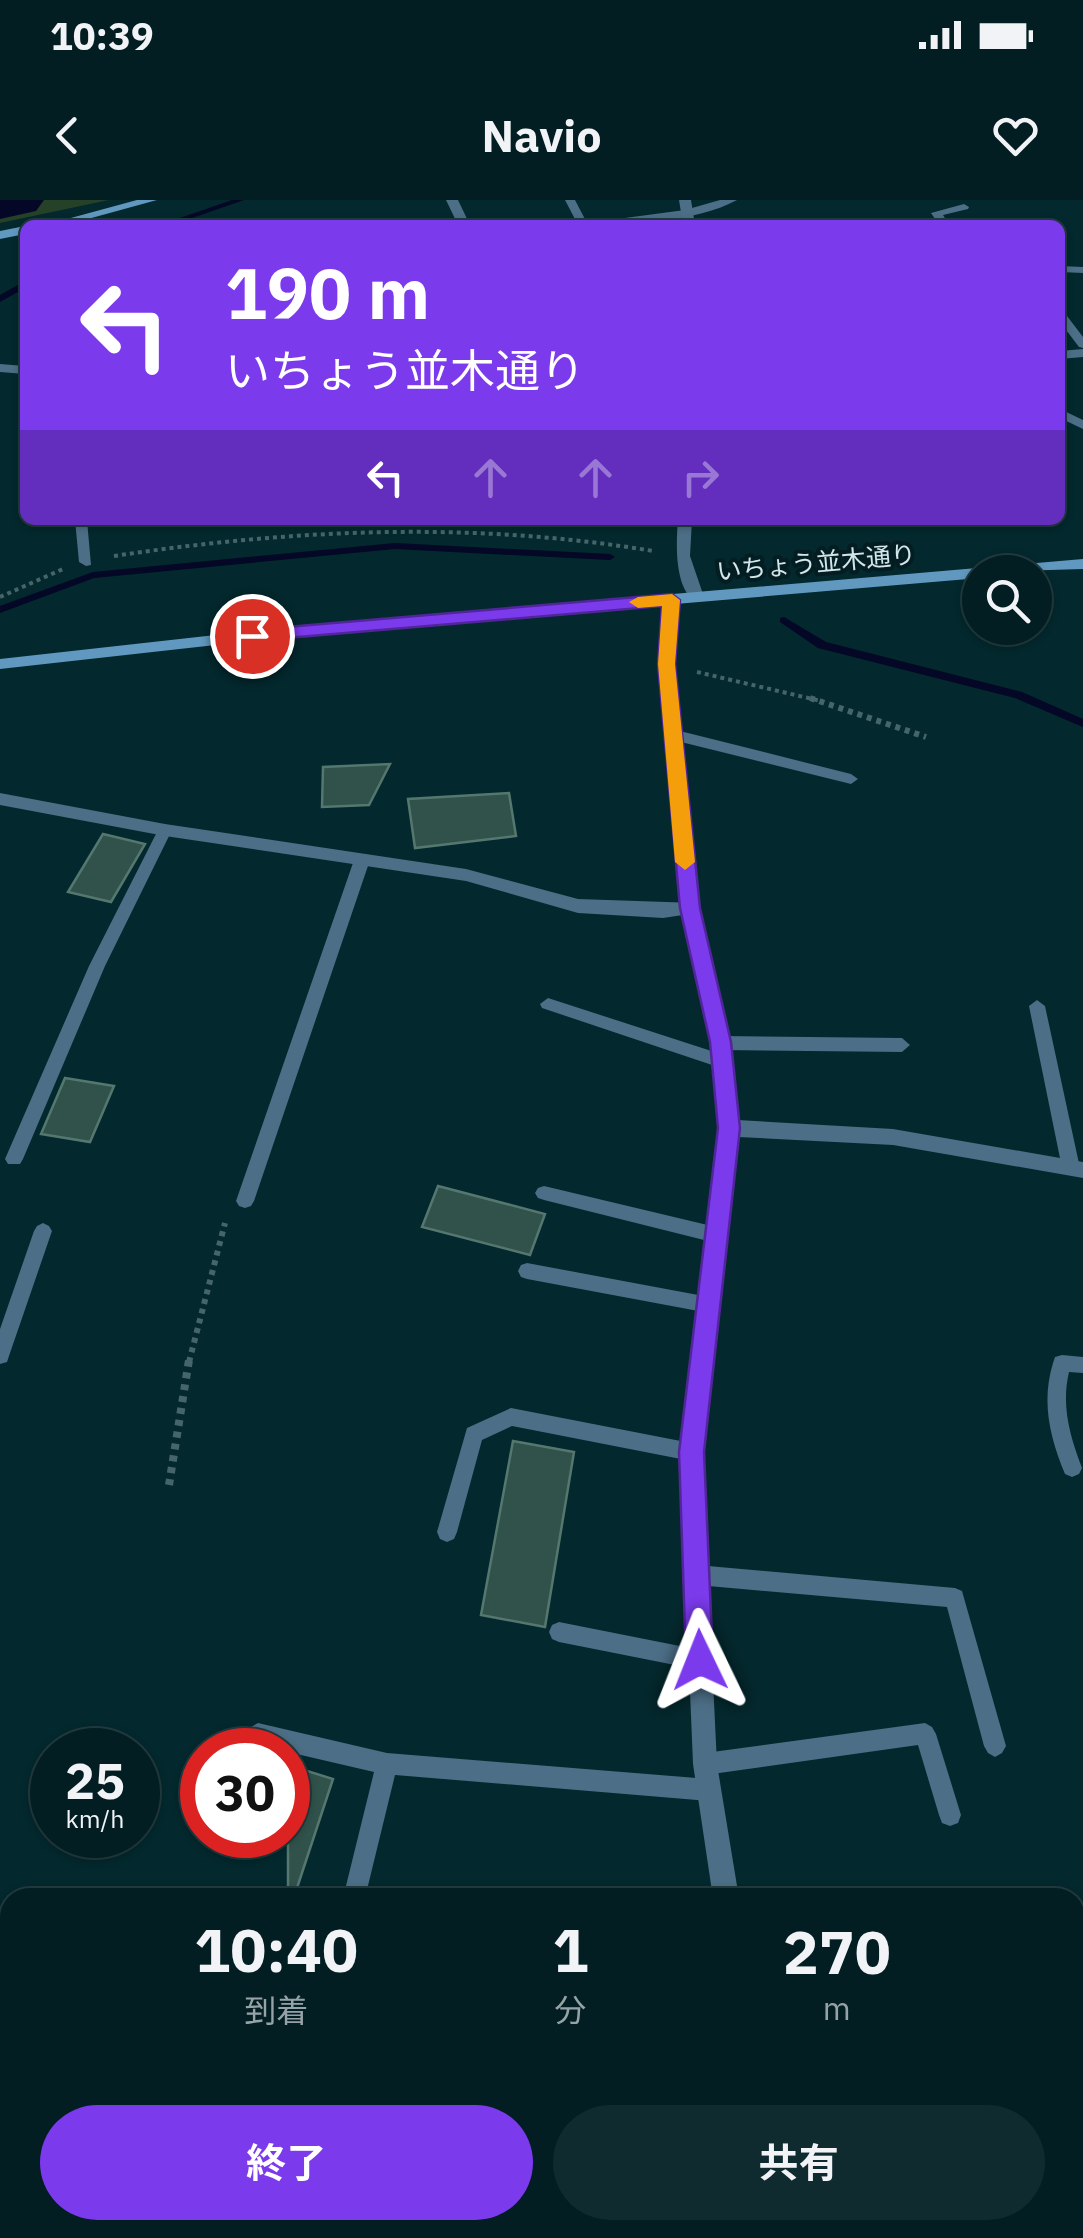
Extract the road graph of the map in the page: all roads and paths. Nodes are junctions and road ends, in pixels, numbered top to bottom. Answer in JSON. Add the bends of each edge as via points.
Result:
{"nodes":[{"id":1,"x":151,"y":200,"type":"edge"},
{"id":2,"x":732,"y":200,"type":"edge"},
{"id":3,"x":964,"y":207,"type":"dead end"},
{"id":4,"x":687,"y":213,"type":"edge"},
{"id":5,"x":71,"y":220,"type":"edge"},
{"id":6,"x":631,"y":220,"type":"edge"},
{"id":7,"x":941,"y":220,"type":"edge"},
{"id":8,"x":1065,"y":322,"type":"edge"},
{"id":9,"x":1083,"y":349,"type":"edge"},
{"id":10,"x":82,"y":525,"type":"edge"},
{"id":11,"x":685,"y":525,"type":"edge"},
{"id":12,"x":683,"y":556,"type":"junction"},
{"id":13,"x":86,"y":562,"type":"junction"},
{"id":14,"x":1083,"y":564,"type":"edge"},
{"id":15,"x":1052,"y":567,"type":"edge"},
{"id":16,"x":962,"y":575,"type":"edge"},
{"id":17,"x":0,"y":597,"type":"edge"},
{"id":18,"x":696,"y":597,"type":"junction"},
{"id":19,"x":672,"y":600,"type":"junction"},
{"id":20,"x":0,"y":664,"type":"edge"},
{"id":21,"x":666,"y":664,"type":"junction"},
{"id":22,"x":671,"y":734,"type":"junction"},
{"id":23,"x":926,"y":737,"type":"dead end"},
{"id":24,"x":851,"y":779,"type":"dead end"},
{"id":25,"x":0,"y":799,"type":"edge"},
{"id":26,"x":164,"y":830,"type":"junction"},
{"id":27,"x":362,"y":860,"type":"junction"},
{"id":28,"x":690,"y":908,"type":"junction"},
{"id":29,"x":548,"y":1004,"type":"dead end"},
{"id":30,"x":1037,"y":1006,"type":"dead end"},
{"id":31,"x":902,"y":1046,"type":"dead end"},
{"id":32,"x":722,"y":1052,"type":"junction"},
{"id":33,"x":729,"y":1128,"type":"junction"},
{"id":34,"x":14,"y":1159,"type":"dead end"},
{"id":35,"x":1077,"y":1169,"type":"edge"},
{"id":36,"x":544,"y":1194,"type":"dead end"},
{"id":37,"x":246,"y":1201,"type":"joint"},
{"id":38,"x":43,"y":1232,"type":"dead end"},
{"id":39,"x":716,"y":1235,"type":"junction"},
{"id":40,"x":527,"y":1271,"type":"dead end"},
{"id":41,"x":708,"y":1305,"type":"junction"},
{"id":42,"x":0,"y":1356,"type":"edge"},
{"id":43,"x":1083,"y":1365,"type":"edge"},
{"id":44,"x":691,"y":1452,"type":"junction"},
{"id":45,"x":1072,"y":1468,"type":"dead end"},
{"id":46,"x":169,"y":1485,"type":"dead end"},
{"id":47,"x":447,"y":1532,"type":"dead end"},
{"id":48,"x":696,"y":1575,"type":"junction"},
{"id":49,"x":559,"y":1632,"type":"dead end"},
{"id":50,"x":700,"y":1660,"type":"junction"},
{"id":51,"x":310,"y":1746,"type":"edge"},
{"id":52,"x":995,"y":1746,"type":"dead end"},
{"id":53,"x":387,"y":1764,"type":"junction"},
{"id":54,"x":705,"y":1764,"type":"junction"},
{"id":55,"x":709,"y":1790,"type":"junction"},
{"id":56,"x":950,"y":1815,"type":"dead end"},
{"id":57,"x":356,"y":1888,"type":"edge"},
{"id":58,"x":724,"y":1888,"type":"edge"}],
"edges":[{"from":1,"to":5,"type":"street"},
{"from":2,"to":4,"type":"lane"},
{"from":3,"to":7,"type":"lane","via":[[936,213]]},
{"from":4,"to":6,"type":"lane"},
{"from":8,"to":9,"type":"lane"},
{"from":10,"to":13,"type":"lane"},
{"from":11,"to":12,"type":"street"},
{"from":12,"to":13,"type":"path","via":[[475,529],[398,529],[195,543]]},
{"from":12,"to":18,"type":"street"},
{"from":13,"to":17,"type":"path"},
{"from":14,"to":15,"type":"street","name":"いちょう並木通り"},
{"from":16,"to":18,"type":"street","name":"いちょう並木通り"},
{"from":18,"to":19,"type":"street","name":"いちょう並木通り"},
{"from":19,"to":20,"type":"street","name":"いちょう並木通り"},
{"from":19,"to":21,"type":"lane"},
{"from":21,"to":22,"type":"lane"},
{"from":21,"to":23,"type":"path","via":[[831,703]]},
{"from":22,"to":24,"type":"lane"},
{"from":22,"to":28,"type":"lane"},
{"from":25,"to":26,"type":"street"},
{"from":26,"to":27,"type":"street"},
{"from":26,"to":34,"type":"lane"},
{"from":27,"to":28,"type":"street","via":[[466,874],[578,906]]},
{"from":27,"to":37,"type":"lane"},
{"from":28,"to":32,"type":"street"},
{"from":29,"to":32,"type":"lane"},
{"from":30,"to":35,"type":"lane"},
{"from":31,"to":32,"type":"lane"},
{"from":32,"to":33,"type":"street"},
{"from":33,"to":35,"type":"street","via":[[894,1137]]},
{"from":33,"to":39,"type":"street"},
{"from":36,"to":39,"type":"lane"},
{"from":37,"to":46,"type":"path","via":[[228,1212],[195,1330]]},
{"from":38,"to":42,"type":"lane"},
{"from":39,"to":41,"type":"street"},
{"from":40,"to":41,"type":"lane"},
{"from":41,"to":44,"type":"street"},
{"from":43,"to":45,"type":"lane","via":[[1062,1363],[1054,1384],[1056,1420]]},
{"from":44,"to":47,"type":"lane","via":[[511,1417],[474,1434]]},
{"from":44,"to":48,"type":"street"},
{"from":48,"to":50,"type":"street"},
{"from":48,"to":52,"type":"lane","via":[[955,1598]]},
{"from":49,"to":50,"type":"lane"},
{"from":50,"to":54,"type":"street"},
{"from":51,"to":53,"type":"lane"},
{"from":53,"to":55,"type":"lane"},
{"from":53,"to":57,"type":"lane"},
{"from":54,"to":55,"type":"street"},
{"from":54,"to":56,"type":"lane","via":[[926,1734]]},
{"from":55,"to":58,"type":"street"}]}
